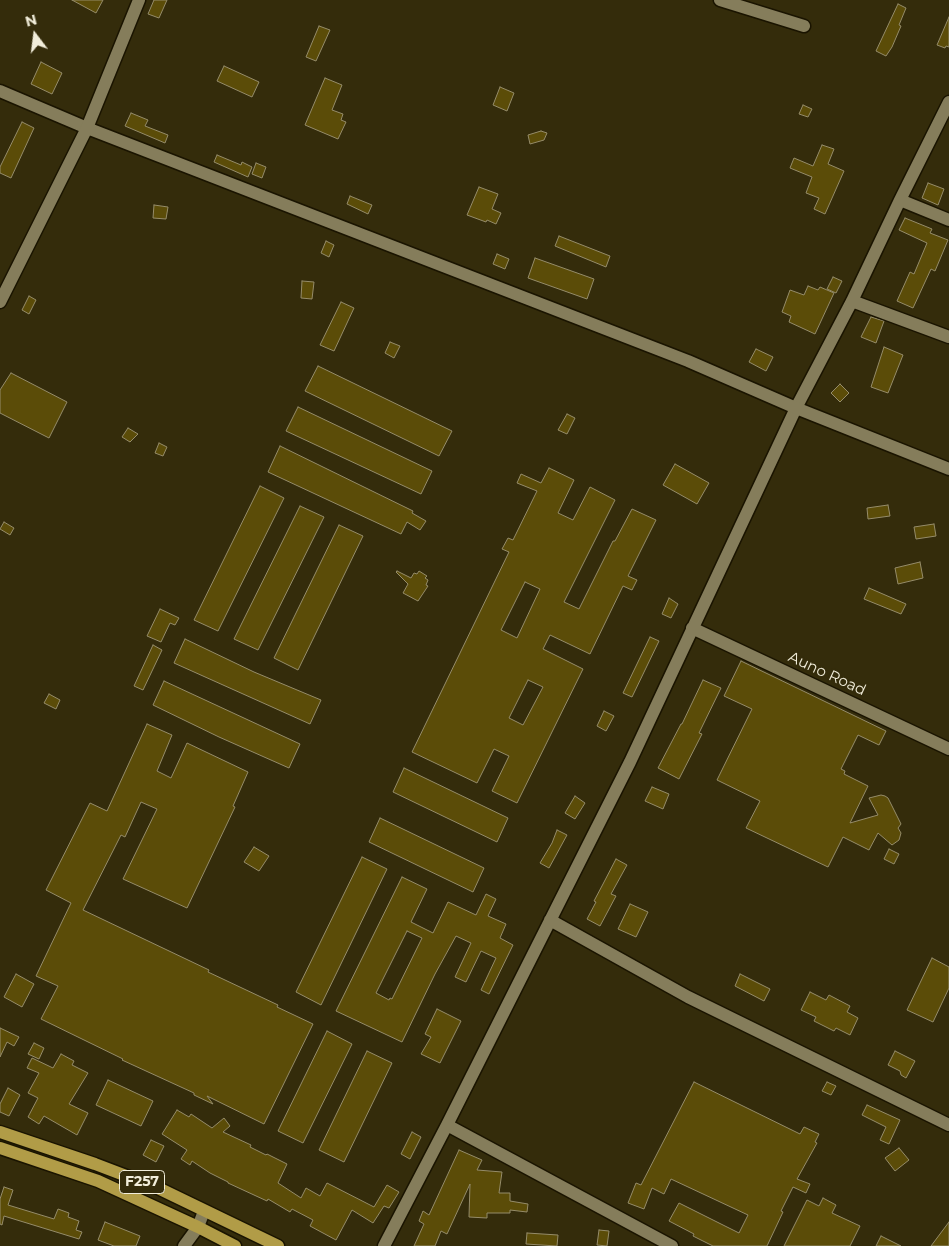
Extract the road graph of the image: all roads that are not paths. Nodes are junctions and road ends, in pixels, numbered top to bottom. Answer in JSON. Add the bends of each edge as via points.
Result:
{"nodes":[{"id":1,"x":139,"y":0,"type":"edge"},
{"id":2,"x":720,"y":0,"type":"edge"},
{"id":3,"x":804,"y":26,"type":"dead end"},
{"id":4,"x":0,"y":91,"type":"edge"},
{"id":5,"x":949,"y":103,"type":"edge"},
{"id":6,"x":87,"y":128,"type":"junction"},
{"id":7,"x":900,"y":200,"type":"junction"},
{"id":8,"x":949,"y":220,"type":"edge"},
{"id":9,"x":852,"y":301,"type":"junction"},
{"id":10,"x":0,"y":302,"type":"edge"},
{"id":11,"x":949,"y":336,"type":"edge"},
{"id":12,"x":796,"y":408,"type":"junction"},
{"id":13,"x":949,"y":469,"type":"edge"},
{"id":14,"x":692,"y":628,"type":"junction"},
{"id":15,"x":949,"y":749,"type":"edge"},
{"id":16,"x":550,"y":920,"type":"junction"},
{"id":17,"x":447,"y":1125,"type":"junction"},
{"id":18,"x":949,"y":1125,"type":"edge"},
{"id":19,"x":0,"y":1132,"type":"edge"},
{"id":20,"x":0,"y":1148,"type":"edge"},
{"id":21,"x":204,"y":1211,"type":"junction"},
{"id":22,"x":198,"y":1227,"type":"junction"},
{"id":23,"x":184,"y":1246,"type":"edge"},
{"id":24,"x":235,"y":1246,"type":"edge"},
{"id":25,"x":278,"y":1246,"type":"edge"},
{"id":26,"x":384,"y":1246,"type":"edge"},
{"id":27,"x":672,"y":1246,"type":"edge"}],
"edges":[{"from":1,"to":6,"type":"street"},
{"from":2,"to":3,"type":"street"},
{"from":4,"to":6,"type":"street"},
{"from":5,"to":7,"type":"street"},
{"from":6,"to":10,"type":"street"},
{"from":6,"to":12,"type":"street","via":[[688,361]]},
{"from":7,"to":8,"type":"street"},
{"from":7,"to":9,"type":"street"},
{"from":9,"to":11,"type":"street"},
{"from":9,"to":12,"type":"street"},
{"from":12,"to":13,"type":"street"},
{"from":12,"to":14,"type":"street"},
{"from":14,"to":15,"type":"street","name":"Auno Road"},
{"from":14,"to":16,"type":"street","via":[[630,762]]},
{"from":16,"to":17,"type":"street"},
{"from":16,"to":18,"type":"street","via":[[688,996]]},
{"from":17,"to":26,"type":"street"},
{"from":17,"to":27,"type":"street"},
{"from":19,"to":21,"type":"main road","number":"F257","via":[[158,1188]]},
{"from":20,"to":22,"type":"main road","number":"F257","via":[[98,1181]]},
{"from":21,"to":22,"type":"street"},
{"from":21,"to":25,"type":"main road","number":"F257"},
{"from":22,"to":23,"type":"street"},
{"from":22,"to":24,"type":"main road","number":"F257"}]}
